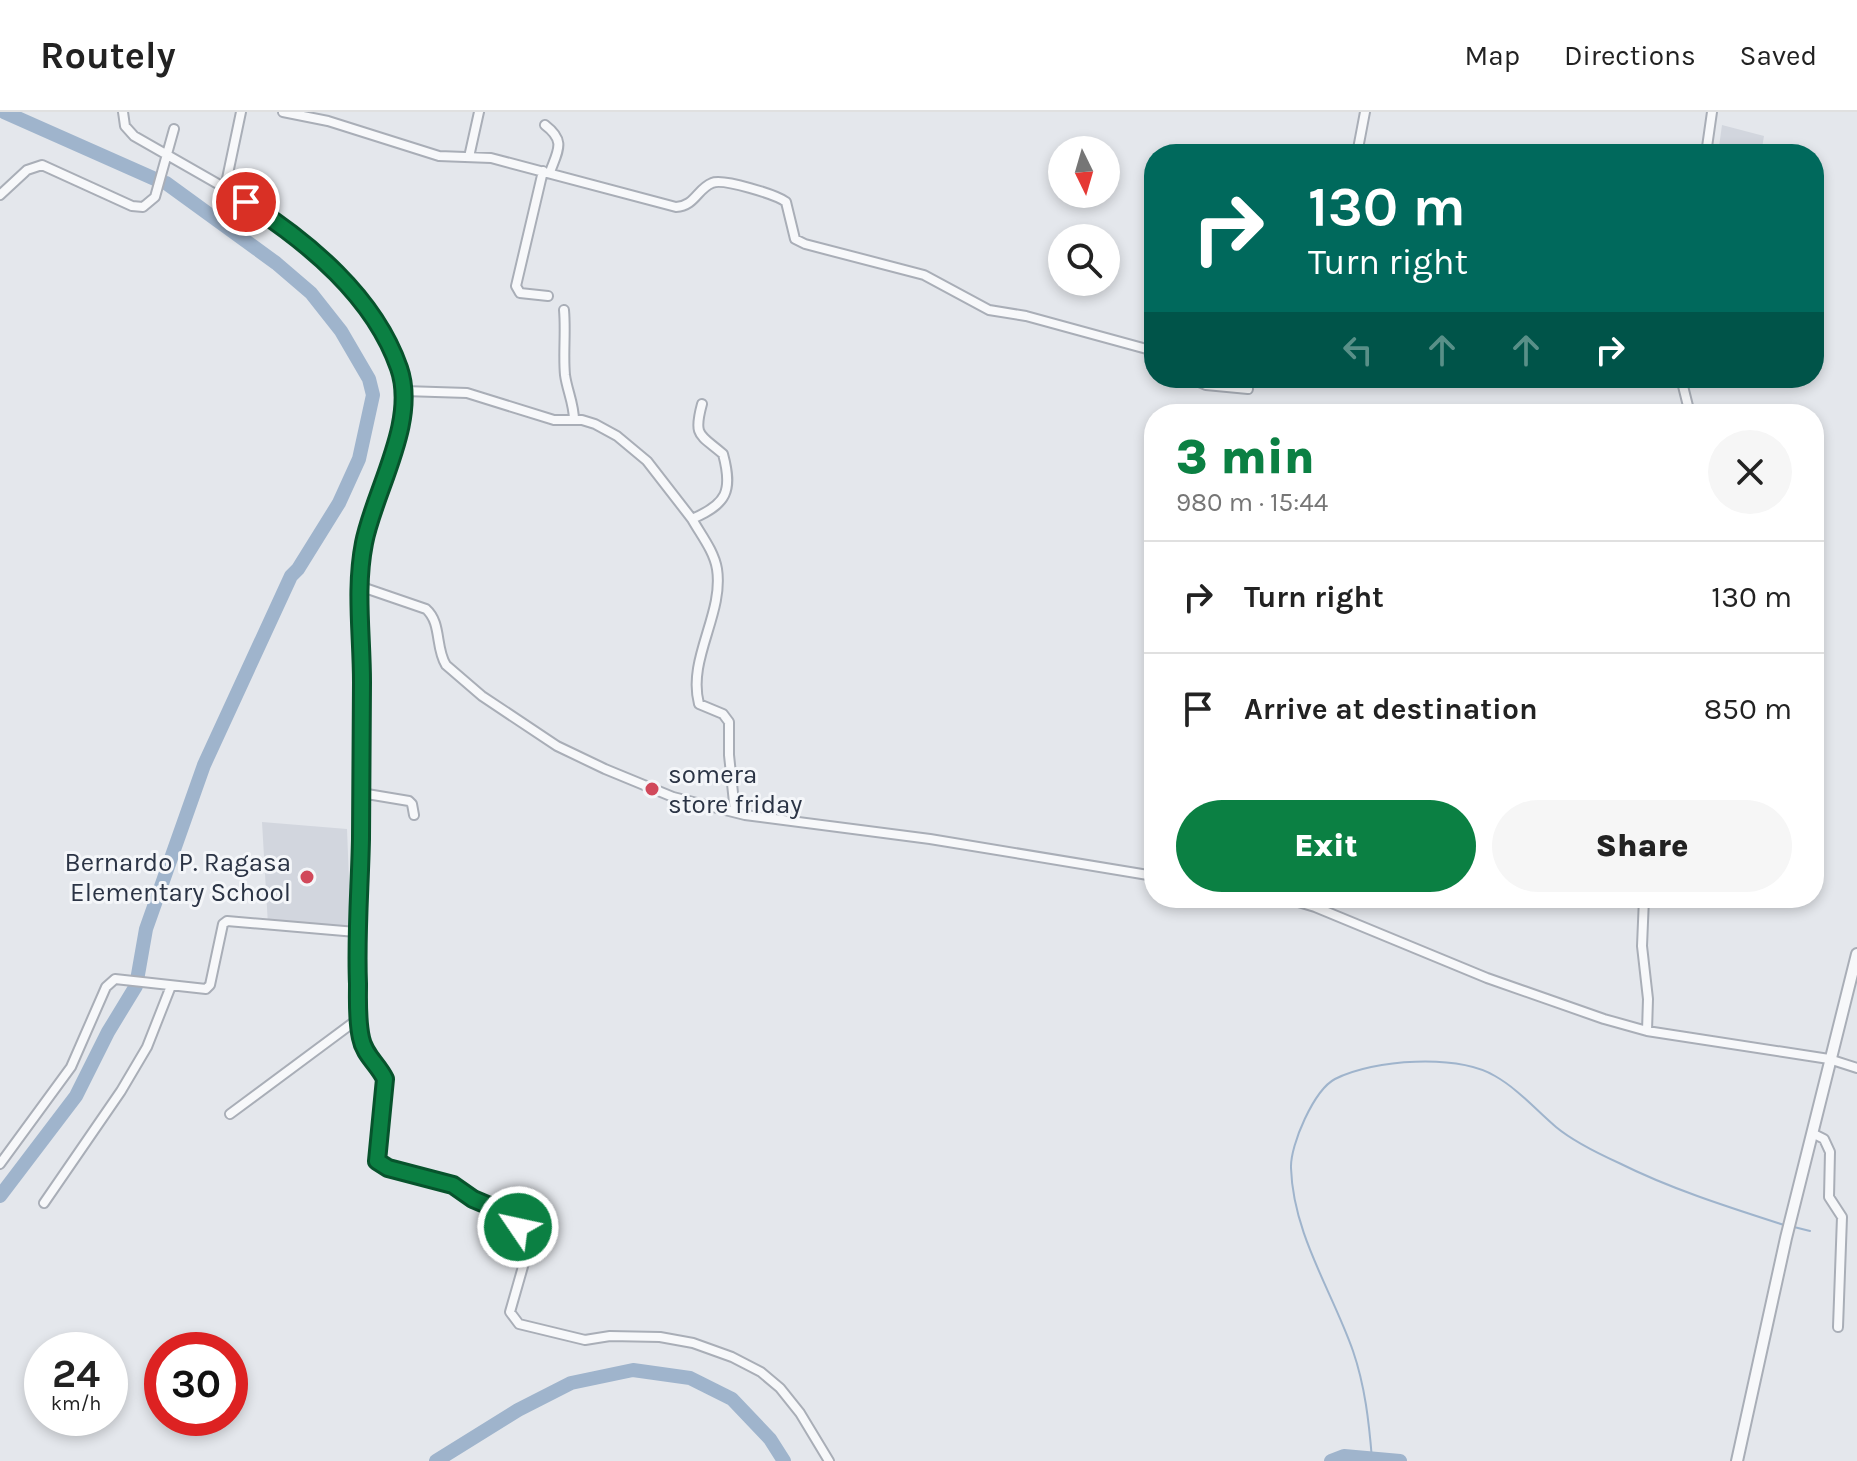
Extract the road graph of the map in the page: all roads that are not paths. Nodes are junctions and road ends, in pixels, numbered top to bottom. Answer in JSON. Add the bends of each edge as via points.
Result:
{"nodes":[{"id":1,"x":123,"y":112,"type":"edge"},
{"id":2,"x":241,"y":112,"type":"edge"},
{"id":3,"x":283,"y":112,"type":"edge"},
{"id":4,"x":479,"y":112,"type":"edge"},
{"id":5,"x":1365,"y":112,"type":"edge"},
{"id":6,"x":1712,"y":112,"type":"edge"},
{"id":7,"x":545,"y":125,"type":"dead end"},
{"id":8,"x":174,"y":129,"type":"dead end"},
{"id":9,"x":1359,"y":144,"type":"edge"},
{"id":10,"x":1707,"y":144,"type":"edge"},
{"id":11,"x":168,"y":155,"type":"junction"},
{"id":12,"x":469,"y":157,"type":"junction"},
{"id":13,"x":547,"y":172,"type":"junction"},
{"id":14,"x":225,"y":188,"type":"junction"},
{"id":15,"x":0,"y":195,"type":"edge"},
{"id":16,"x":548,"y":296,"type":"dead end"},
{"id":17,"x":564,"y":310,"type":"dead end"},
{"id":18,"x":1144,"y":348,"type":"edge"},
{"id":19,"x":1238,"y":388,"type":"edge"},
{"id":20,"x":1248,"y":389,"type":"dead end"},
{"id":21,"x":404,"y":391,"type":"junction"},
{"id":22,"x":702,"y":404,"type":"dead end"},
{"id":23,"x":574,"y":420,"type":"junction"},
{"id":24,"x":692,"y":519,"type":"junction"},
{"id":25,"x":359,"y":586,"type":"junction"},
{"id":26,"x":361,"y":793,"type":"junction"},
{"id":27,"x":735,"y":812,"type":"junction"},
{"id":28,"x":414,"y":815,"type":"dead end"},
{"id":29,"x":1144,"y":874,"type":"edge"},
{"id":30,"x":1317,"y":908,"type":"edge"},
{"id":31,"x":1644,"y":908,"type":"edge"},
{"id":32,"x":356,"y":932,"type":"junction"},
{"id":33,"x":1857,"y":954,"type":"edge"},
{"id":34,"x":171,"y":986,"type":"junction"},
{"id":35,"x":358,"y":1019,"type":"junction"},
{"id":36,"x":1647,"y":1031,"type":"junction"},
{"id":37,"x":1829,"y":1059,"type":"junction"},
{"id":38,"x":1857,"y":1068,"type":"edge"},
{"id":39,"x":230,"y":1114,"type":"dead end"},
{"id":40,"x":1814,"y":1134,"type":"junction"},
{"id":41,"x":0,"y":1164,"type":"edge"},
{"id":42,"x":44,"y":1203,"type":"dead end"},
{"id":43,"x":1838,"y":1327,"type":"dead end"},
{"id":44,"x":829,"y":1461,"type":"edge"},
{"id":45,"x":1737,"y":1461,"type":"edge"}],
"edges":[{"from":1,"to":11,"type":"street","via":[[125,126],[134,136]]},
{"from":2,"to":14,"type":"street"},
{"from":3,"to":12,"type":"street","via":[[439,156]]},
{"from":4,"to":12,"type":"street"},
{"from":5,"to":9,"type":"street"},
{"from":6,"to":10,"type":"street"},
{"from":7,"to":13,"type":"street","via":[[559,141]]},
{"from":8,"to":11,"type":"street"},
{"from":11,"to":14,"type":"street"},
{"from":11,"to":15,"type":"street","via":[[155,197],[143,207],[42,165],[27,170]]},
{"from":12,"to":13,"type":"street"},
{"from":13,"to":16,"type":"street","via":[[516,286],[520,293]]},
{"from":13,"to":18,"type":"street","via":[[676,207],[685,207],[718,181],[776,196],[786,202],[795,239],[805,244],[924,275],[989,310]]},
{"from":14,"to":21,"type":"street","via":[[289,230],[364,304],[399,368]]},
{"from":17,"to":23,"type":"street","via":[[565,375]]},
{"from":19,"to":20,"type":"street"},
{"from":21,"to":23,"type":"street","via":[[467,393],[554,420]]},
{"from":21,"to":25,"type":"street","via":[[392,460],[364,543]]},
{"from":22,"to":24,"type":"street","via":[[697,428],[701,438],[723,454],[727,489],[718,505]]},
{"from":23,"to":24,"type":"street","via":[[595,424],[627,443]]},
{"from":24,"to":27,"type":"street","via":[[712,553],[717,575],[697,695],[699,704],[729,722]]},
{"from":25,"to":26,"type":"street"},
{"from":25,"to":27,"type":"street","via":[[426,609],[449,670],[557,746],[673,797]]},
{"from":26,"to":28,"type":"street","via":[[409,801]]},
{"from":26,"to":32,"type":"street"},
{"from":27,"to":29,"type":"street"},
{"from":30,"to":36,"type":"street","via":[[1487,978]]},
{"from":31,"to":36,"type":"street"},
{"from":32,"to":34,"type":"street","via":[[227,921],[208,987]]},
{"from":32,"to":35,"type":"street"},
{"from":33,"to":37,"type":"street"},
{"from":34,"to":41,"type":"street","via":[[115,979],[106,987],[71,1067]]},
{"from":34,"to":42,"type":"street","via":[[147,1047]]},
{"from":35,"to":39,"type":"street"},
{"from":35,"to":44,"type":"street","via":[[364,1048],[385,1079],[377,1161],[453,1185],[515,1218],[526,1256],[510,1312],[519,1324],[585,1340],[660,1337],[732,1357],[780,1388]]},
{"from":36,"to":37,"type":"street"},
{"from":37,"to":38,"type":"street"},
{"from":37,"to":40,"type":"street"},
{"from":40,"to":43,"type":"street","via":[[1824,1139],[1830,1152],[1829,1197],[1842,1217]]},
{"from":40,"to":45,"type":"street"}]}
